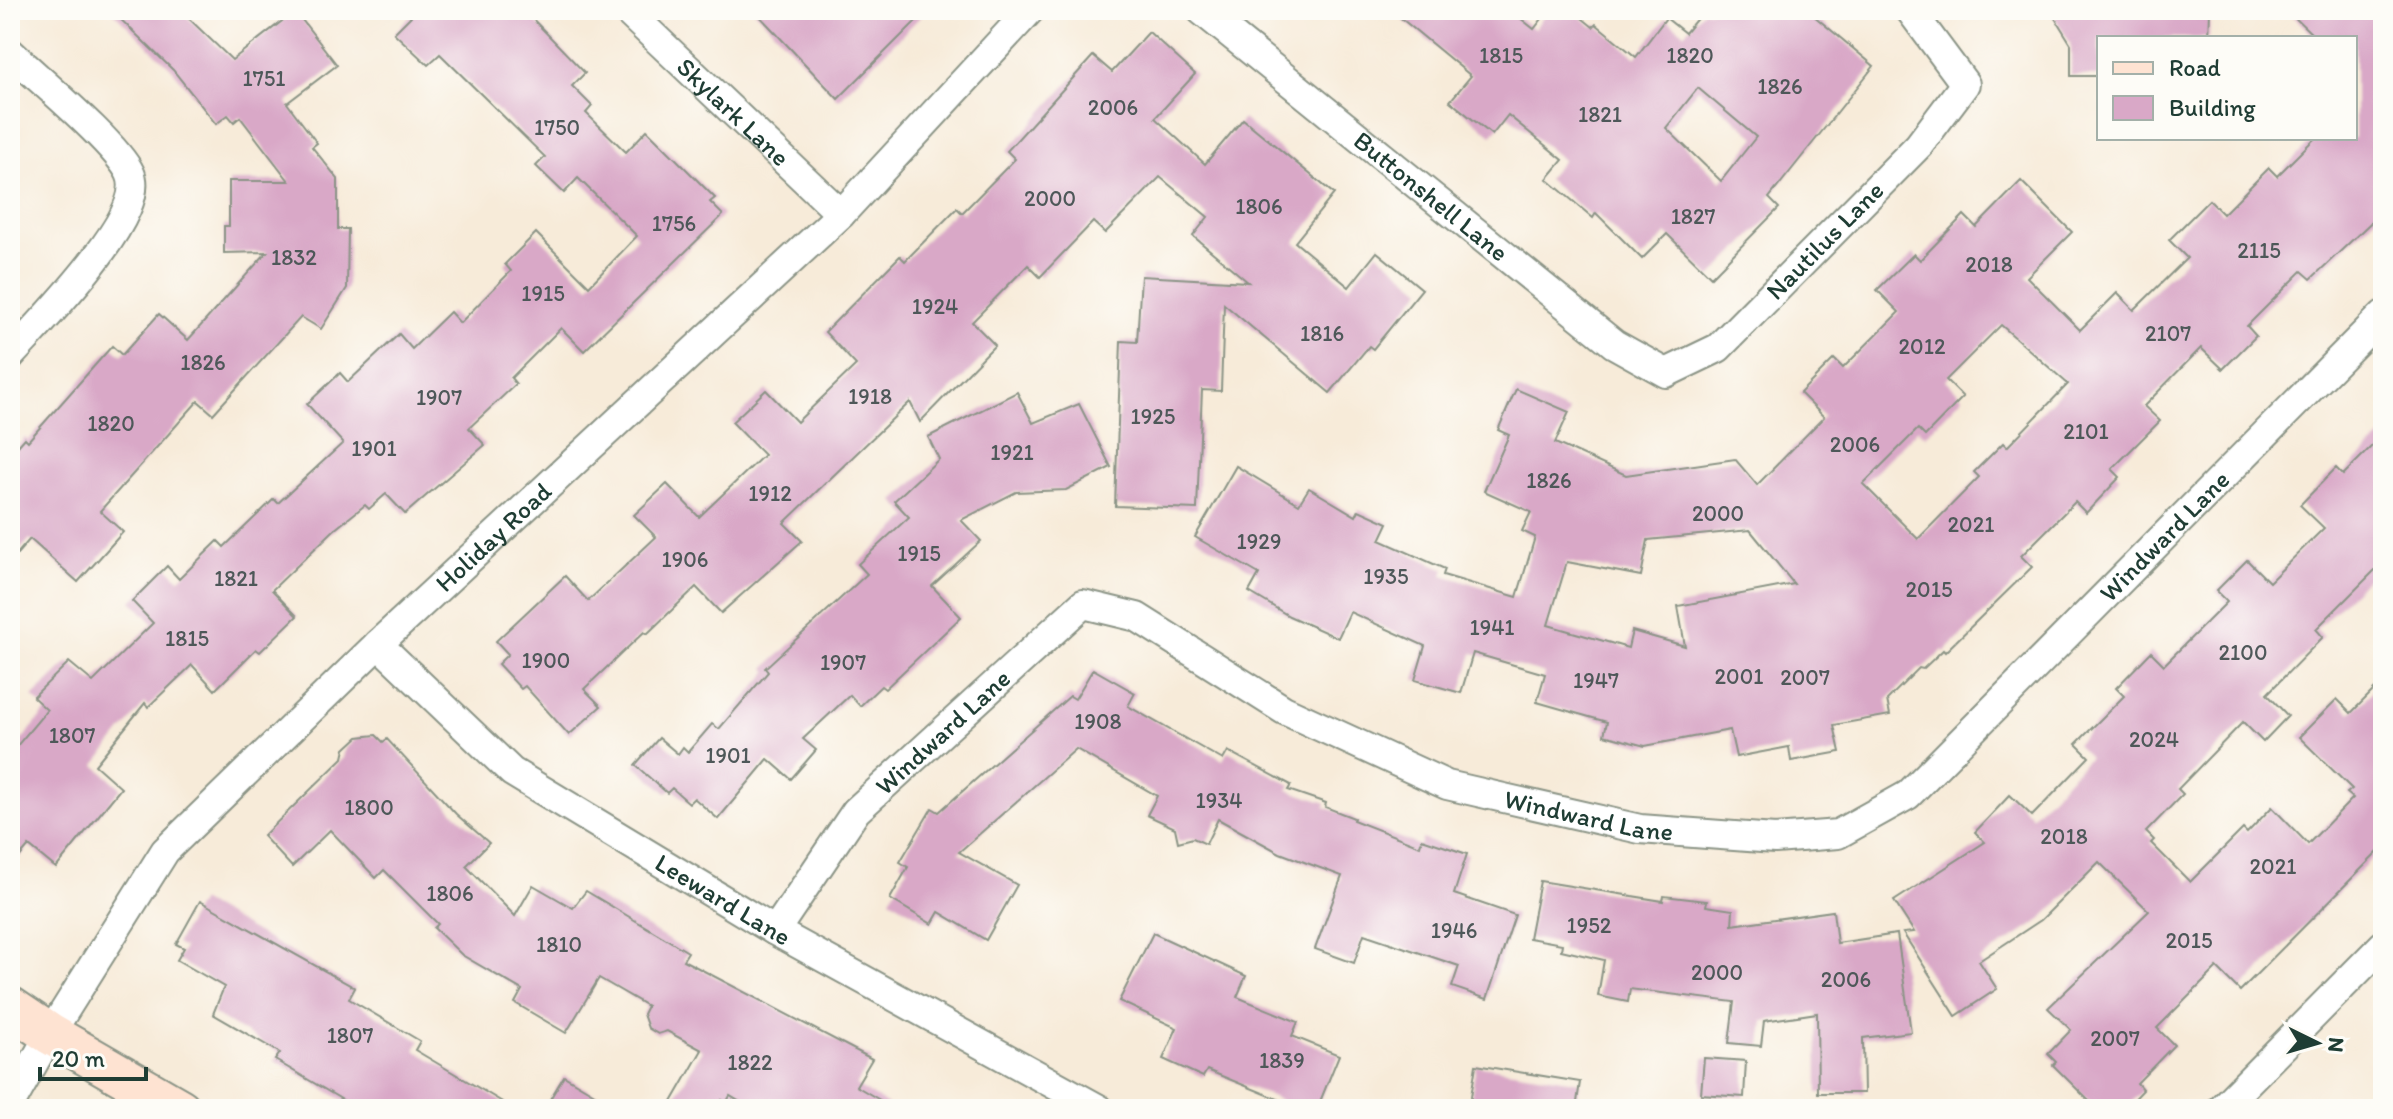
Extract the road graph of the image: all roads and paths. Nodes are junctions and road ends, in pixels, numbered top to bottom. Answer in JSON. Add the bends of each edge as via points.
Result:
{"nodes":[{"id":1,"x":626,"y":10,"type":"edge"},
{"id":2,"x":1030,"y":10,"type":"edge"},
{"id":3,"x":1201,"y":10,"type":"edge"},
{"id":4,"x":1910,"y":10,"type":"edge"},
{"id":5,"x":10,"y":52,"type":"edge"},
{"id":6,"x":841,"y":214,"type":"junction"},
{"id":7,"x":2383,"y":315,"type":"edge"},
{"id":8,"x":10,"y":356,"type":"edge"},
{"id":9,"x":1666,"y":373,"type":"joint"},
{"id":10,"x":378,"y":644,"type":"junction"},
{"id":11,"x":775,"y":931,"type":"junction"},
{"id":12,"x":2383,"y":945,"type":"edge"},
{"id":13,"x":10,"y":1007,"type":"edge"},
{"id":14,"x":50,"y":1034,"type":"junction"},
{"id":15,"x":10,"y":1105,"type":"edge"},
{"id":16,"x":180,"y":1109,"type":"edge"},
{"id":17,"x":1099,"y":1109,"type":"edge"},
{"id":18,"x":2221,"y":1109,"type":"edge"}],
"edges":[{"from":1,"to":6,"type":"street","name":"Skylark Lane"},
{"from":2,"to":6,"type":"street","name":"Holiday Road"},
{"from":3,"to":9,"type":"street","name":"Buttonshell Lane","via":[[1614,344]]},
{"from":4,"to":9,"type":"street","name":"Nautilus Lane","via":[[1965,84],[1919,145],[1718,348]]},
{"from":5,"to":8,"type":"street","via":[[104,142],[130,173],[134,194],[97,258]]},
{"from":6,"to":10,"type":"street","name":"Holiday Road"},
{"from":7,"to":11,"type":"street","name":"Windward Lane","via":[[1908,795],[1838,834],[1775,839],[1640,829],[1447,785],[1284,710],[1137,617],[1083,604],[856,811]]},
{"from":10,"to":11,"type":"street","name":"Leeward Lane","via":[[512,772]]},
{"from":10,"to":14,"type":"street","name":"Holiday Road","via":[[165,851]]},
{"from":11,"to":17,"type":"street","name":"Leeward Lane"},
{"from":12,"to":18,"type":"street"},
{"from":13,"to":14,"type":"street"},
{"from":14,"to":15,"type":"street","name":"Holiday Road"},
{"from":14,"to":16,"type":"street"}]}
